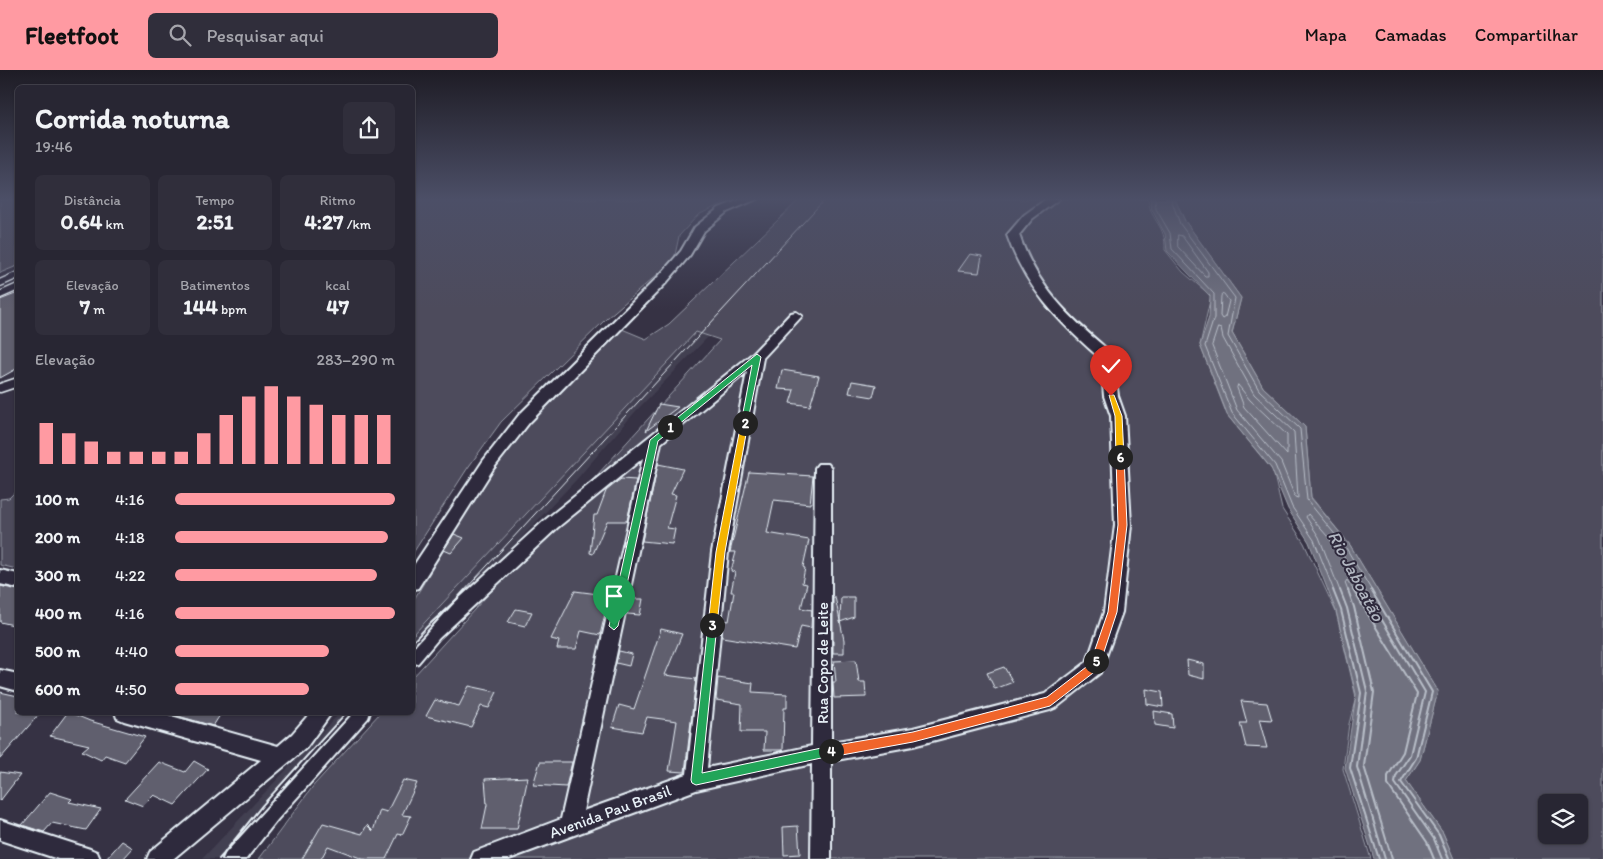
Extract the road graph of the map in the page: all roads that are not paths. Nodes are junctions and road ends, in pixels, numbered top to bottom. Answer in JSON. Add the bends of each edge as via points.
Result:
{"nodes":[{"id":1,"x":693,"y":236,"type":"edge"},
{"id":2,"x":1013,"y":236,"type":"edge"},
{"id":3,"x":15,"y":276,"type":"edge"},
{"id":4,"x":0,"y":283,"type":"edge"},
{"id":5,"x":15,"y":288,"type":"edge"},
{"id":6,"x":0,"y":295,"type":"edge"},
{"id":7,"x":796,"y":316,"type":"dead end"},
{"id":8,"x":757,"y":357,"type":"junction"},
{"id":9,"x":15,"y":383,"type":"edge"},
{"id":10,"x":0,"y":388,"type":"edge"},
{"id":11,"x":654,"y":440,"type":"junction"},
{"id":12,"x":823,"y":468,"type":"dead end"},
{"id":13,"x":0,"y":577,"type":"edge"},
{"id":14,"x":415,"y":578,"type":"edge"},
{"id":15,"x":15,"y":580,"type":"edge"},
{"id":16,"x":415,"y":654,"type":"edge"},
{"id":17,"x":0,"y":678,"type":"edge"},
{"id":18,"x":15,"y":682,"type":"edge"},
{"id":19,"x":135,"y":715,"type":"edge"},
{"id":20,"x":321,"y":715,"type":"edge"},
{"id":21,"x":358,"y":715,"type":"edge"},
{"id":22,"x":821,"y":753,"type":"junction"},
{"id":23,"x":279,"y":756,"type":"junction"},
{"id":24,"x":696,"y":780,"type":"junction"},
{"id":25,"x":570,"y":825,"type":"junction"},
{"id":26,"x":2,"y":832,"type":"edge"},
{"id":27,"x":90,"y":859,"type":"edge"},
{"id":28,"x":157,"y":859,"type":"edge"},
{"id":29,"x":233,"y":859,"type":"edge"},
{"id":30,"x":481,"y":859,"type":"edge"},
{"id":31,"x":821,"y":859,"type":"edge"}],
"edges":[{"from":1,"to":14,"type":"street","via":[[686,252],[664,279],[505,441]]},
{"from":2,"to":22,"type":"street","name":"Avenida Pau Brasil","via":[[1017,252],[1038,290],[1076,330],[1108,357],[1111,396],[1118,416],[1122,525],[1113,612],[1094,667],[1050,701],[913,737]]},
{"from":3,"to":4,"type":"lane"},
{"from":5,"to":6,"type":"lane"},
{"from":7,"to":8,"type":"street"},
{"from":8,"to":11,"type":"street"},
{"from":8,"to":24,"type":"street","via":[[720,552]]},
{"from":9,"to":10,"type":"lane"},
{"from":11,"to":16,"type":"street","via":[[552,524],[433,633]]},
{"from":11,"to":25,"type":"street"},
{"from":12,"to":22,"type":"street","name":"Rua Copo de Leite"},
{"from":13,"to":15,"type":"street"},
{"from":17,"to":18,"type":"street"},
{"from":19,"to":23,"type":"street"},
{"from":20,"to":23,"type":"street","via":[[299,741]]},
{"from":21,"to":29,"type":"street"},
{"from":22,"to":24,"type":"street","name":"Avenida Pau Brasil"},
{"from":22,"to":31,"type":"street","name":"Rua Copo de Leite"},
{"from":23,"to":28,"type":"street"},
{"from":24,"to":25,"type":"street","name":"Avenida Pau Brasil"},
{"from":25,"to":30,"type":"street","name":"Avenida Pau Brasil"},
{"from":26,"to":27,"type":"street"}]}
